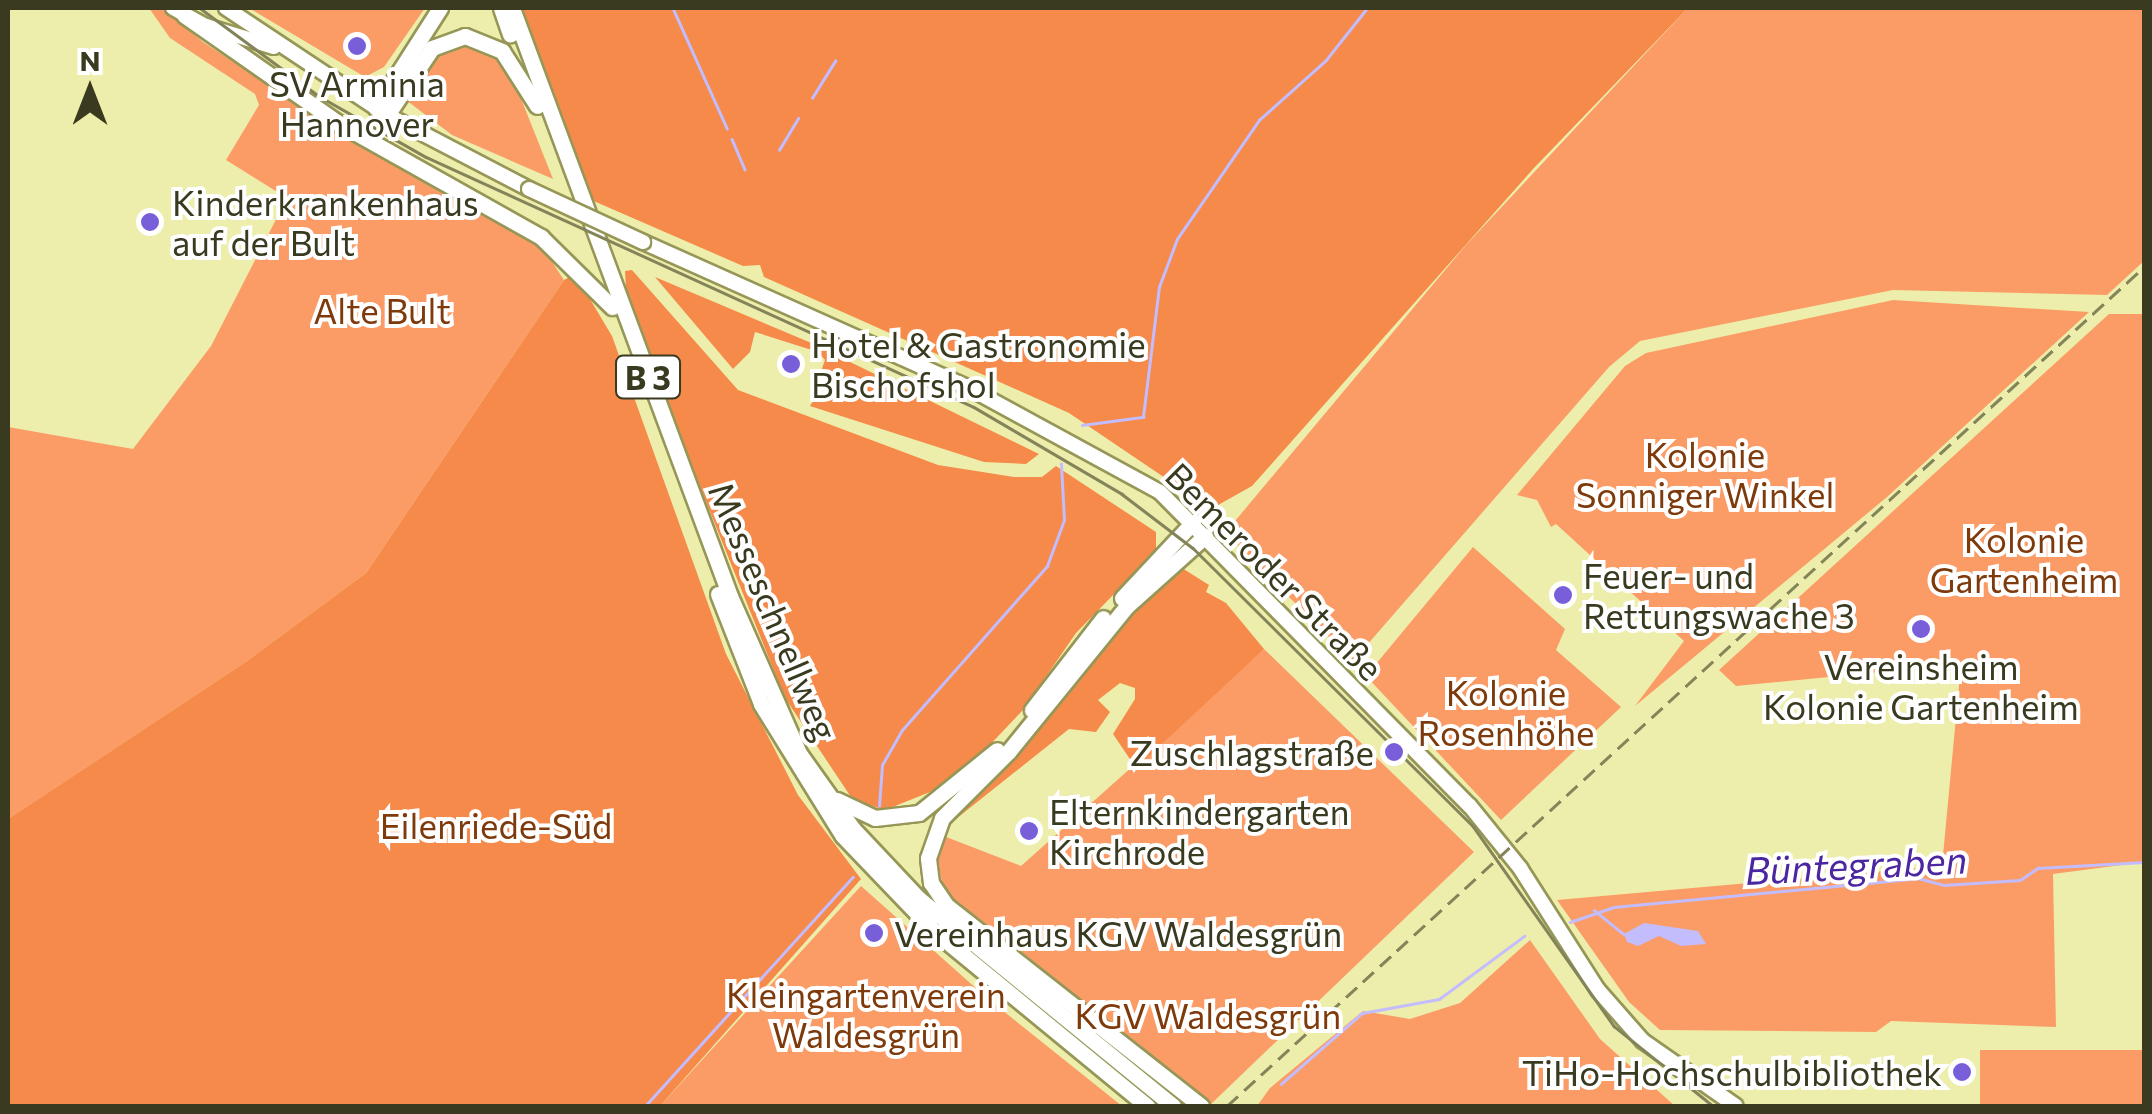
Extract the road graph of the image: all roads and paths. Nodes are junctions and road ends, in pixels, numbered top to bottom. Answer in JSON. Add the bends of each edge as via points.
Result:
{"nodes":[{"id":1,"x":226,"y":8,"type":"edge"},
{"id":2,"x":440,"y":8,"type":"edge"},
{"id":3,"x":500,"y":8,"type":"edge"},
{"id":4,"x":512,"y":8,"type":"edge"},
{"id":5,"x":179,"y":12,"type":"edge"},
{"id":6,"x":297,"y":58,"type":"junction"},
{"id":7,"x":537,"y":106,"type":"junction"},
{"id":8,"x":382,"y":111,"type":"junction"},
{"id":9,"x":612,"y":307,"type":"junction"},
{"id":10,"x":1193,"y":522,"type":"junction"},
{"id":11,"x":1205,"y":536,"type":"junction"},
{"id":12,"x":822,"y":788,"type":"junction"},
{"id":13,"x":1098,"y":1045,"type":"junction"},
{"id":14,"x":1147,"y":1106,"type":"edge"},
{"id":15,"x":1173,"y":1106,"type":"edge"},
{"id":16,"x":1191,"y":1106,"type":"edge"},
{"id":17,"x":1201,"y":1106,"type":"edge"},
{"id":18,"x":1736,"y":1106,"type":"edge"}],
"edges":[{"from":1,"to":6,"type":"main road"},
{"from":2,"to":8,"type":"highway"},
{"from":3,"to":7,"type":"highway","name":"Messeschnellweg","number":"B 3"},
{"from":4,"to":12,"type":"highway","name":"Messeschnellweg","number":"B 3","via":[[730,596],[772,701]]},
{"from":5,"to":6,"type":"main road"},
{"from":5,"to":9,"type":"highway","via":[[338,123],[541,236]]},
{"from":6,"to":8,"type":"main road","name":"Bemeroder Straße"},
{"from":7,"to":8,"type":"highway","via":[[502,51],[465,36],[432,48]]},
{"from":7,"to":9,"type":"highway","name":"Messeschnellweg","number":"B 3"},
{"from":8,"to":10,"type":"main road","name":"Bemeroder Straße","bridge":true,"via":[[529,189],[1061,433],[1160,492]]},
{"from":9,"to":14,"type":"highway","name":"Messeschnellweg","number":"B 3","via":[[746,670],[812,794],[871,869],[934,931]]},
{"from":10,"to":11,"type":"main road","name":"Bemeroder Straße"},
{"from":10,"to":12,"type":"highway","via":[[1089,633],[992,756],[945,795],[918,813],[875,818]]},
{"from":11,"to":17,"type":"highway","via":[[1127,606],[1008,750],[942,818],[928,858],[932,883],[946,904]]},
{"from":11,"to":18,"type":"main road","name":"Bemeroder Straße","via":[[1481,819],[1598,990],[1643,1041]]},
{"from":12,"to":13,"type":"highway","name":"Messeschnellweg","number":"B 3","via":[[918,898]]},
{"from":13,"to":15,"type":"highway","name":"Messeschnellweg"},
{"from":13,"to":16,"type":"highway","number":"B 3"}]}
